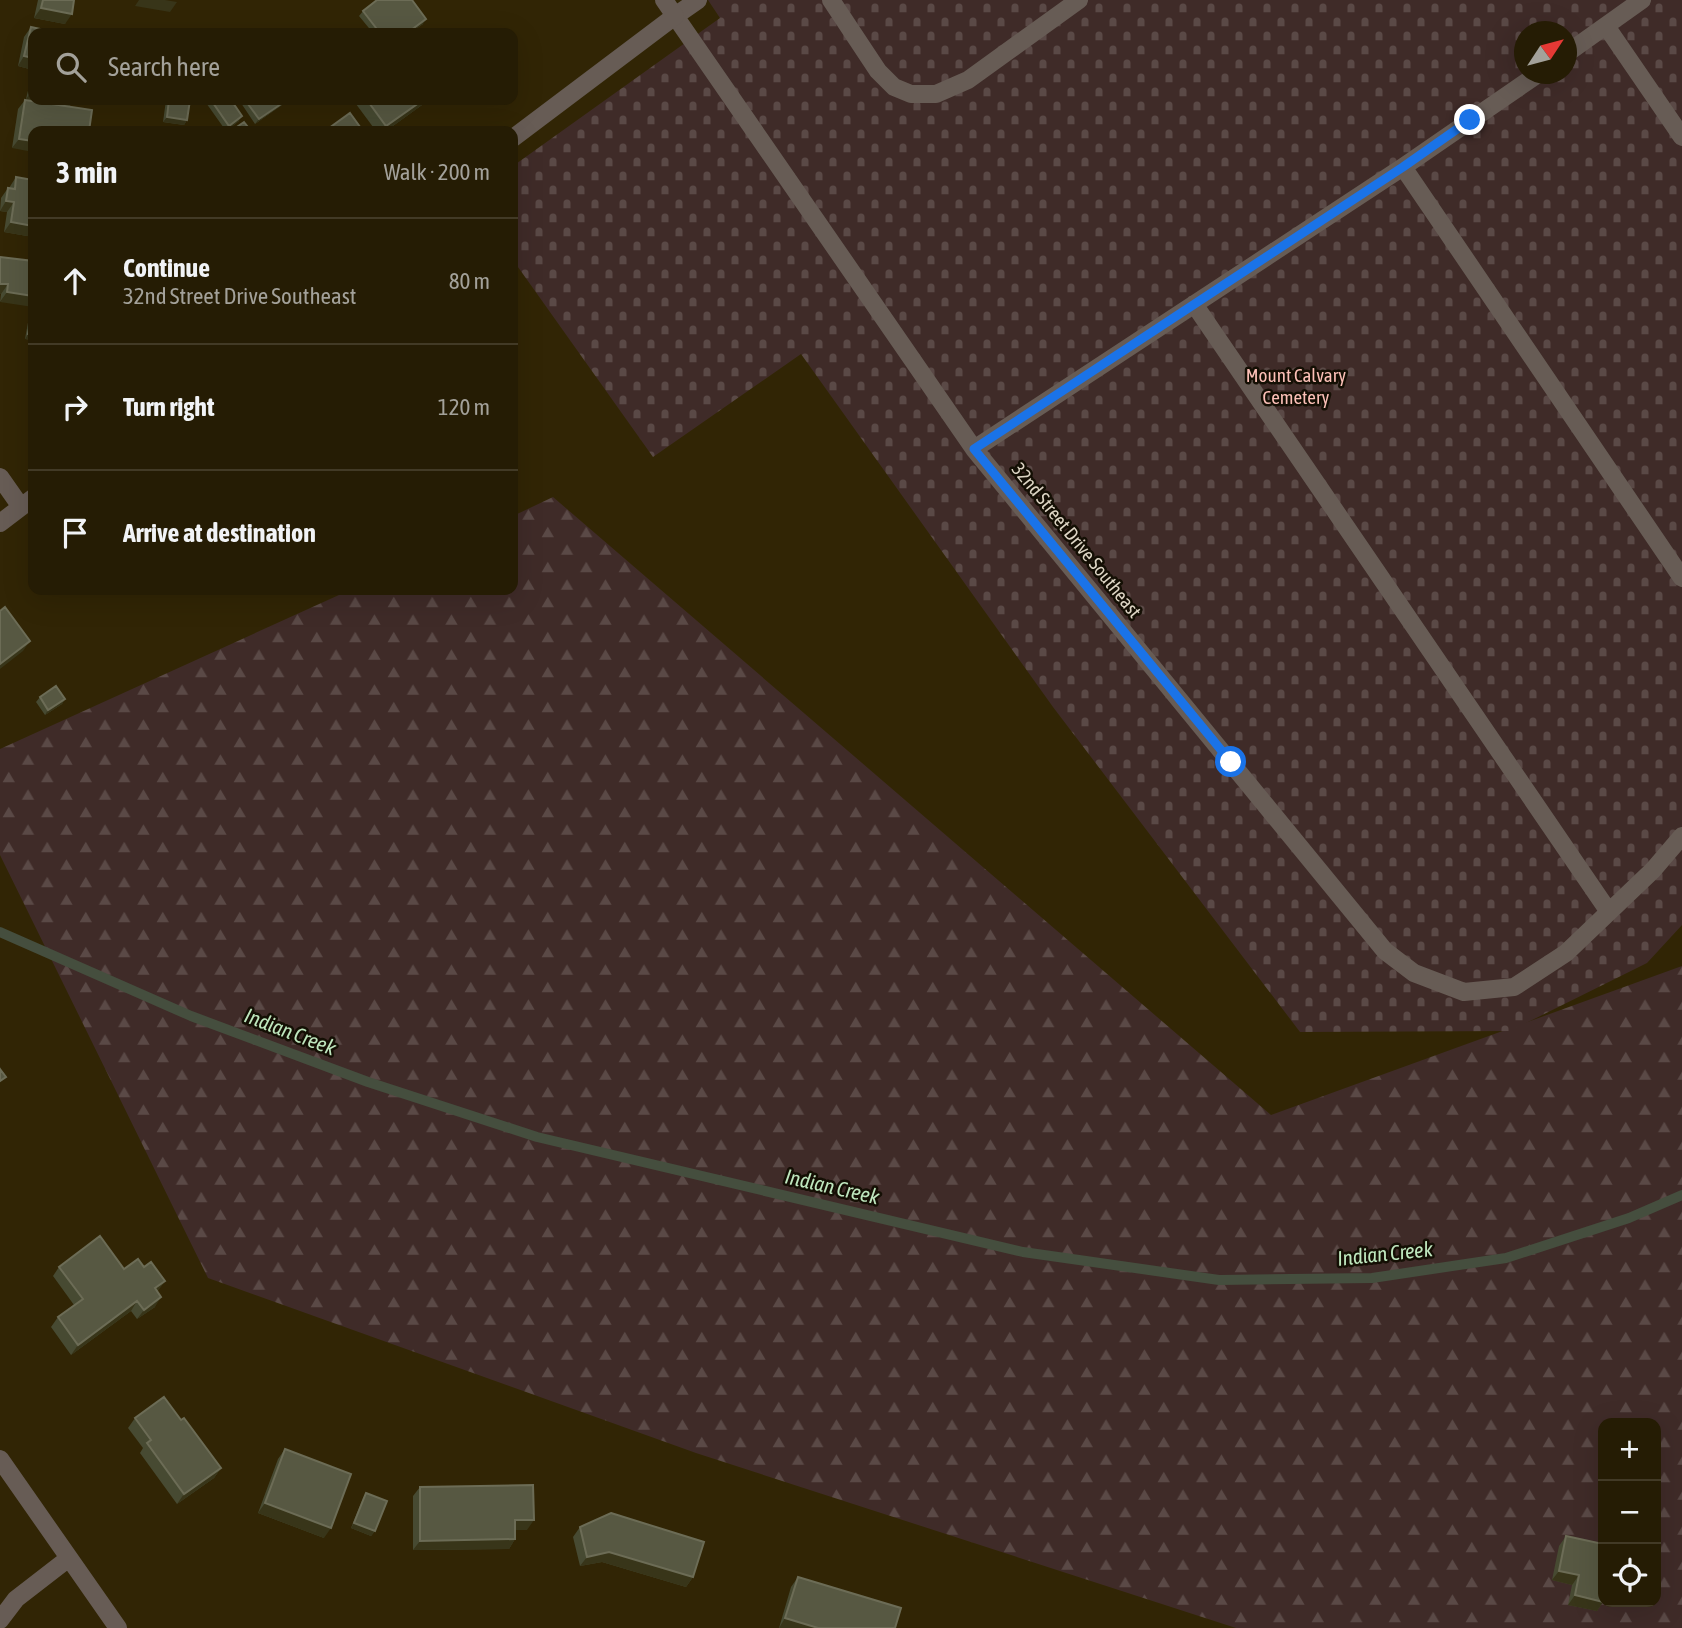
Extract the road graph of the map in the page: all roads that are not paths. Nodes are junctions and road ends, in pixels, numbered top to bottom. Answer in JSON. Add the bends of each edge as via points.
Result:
{"nodes":[{"id":1,"x":664,"y":0,"type":"edge"},
{"id":2,"x":698,"y":0,"type":"edge"},
{"id":3,"x":831,"y":0,"type":"edge"},
{"id":4,"x":1079,"y":0,"type":"edge"},
{"id":5,"x":1642,"y":0,"type":"edge"},
{"id":6,"x":1058,"y":6,"type":"edge"},
{"id":7,"x":675,"y":16,"type":"junction"},
{"id":8,"x":1606,"y":26,"type":"junction"},
{"id":9,"x":1577,"y":46,"type":"edge"},
{"id":10,"x":1523,"y":84,"type":"edge"},
{"id":11,"x":518,"y":134,"type":"edge"},
{"id":12,"x":1682,"y":138,"type":"edge"},
{"id":13,"x":1403,"y":167,"type":"junction"},
{"id":14,"x":1194,"y":304,"type":"junction"},
{"id":15,"x":974,"y":449,"type":"junction"},
{"id":16,"x":0,"y":477,"type":"edge"},
{"id":17,"x":27,"y":503,"type":"edge"},
{"id":18,"x":0,"y":523,"type":"edge"},
{"id":19,"x":1682,"y":578,"type":"edge"},
{"id":20,"x":1682,"y":836,"type":"edge"},
{"id":21,"x":1609,"y":912,"type":"junction"},
{"id":22,"x":0,"y":1459,"type":"edge"},
{"id":23,"x":69,"y":1558,"type":"junction"},
{"id":24,"x":0,"y":1620,"type":"edge"},
{"id":25,"x":118,"y":1628,"type":"edge"}],
"edges":[{"from":1,"to":7,"type":"street","name":"32nd Street Drive Southeast"},
{"from":2,"to":7,"type":"street"},
{"from":3,"to":6,"type":"street","via":[[878,71],[894,87],[911,94],[936,94],[968,80]]},
{"from":4,"to":6,"type":"street"},
{"from":5,"to":8,"type":"street"},
{"from":7,"to":11,"type":"street"},
{"from":7,"to":15,"type":"street","name":"32nd Street Drive Southeast"},
{"from":8,"to":9,"type":"street"},
{"from":8,"to":12,"type":"street"},
{"from":10,"to":13,"type":"street"},
{"from":13,"to":14,"type":"street"},
{"from":13,"to":19,"type":"street"},
{"from":14,"to":15,"type":"street"},
{"from":14,"to":21,"type":"street"},
{"from":15,"to":21,"type":"street","name":"32nd Street Drive Southeast","via":[[1385,951],[1415,973],[1464,992],[1514,987],[1566,953]]},
{"from":16,"to":17,"type":"street"},
{"from":17,"to":18,"type":"street"},
{"from":20,"to":21,"type":"street","name":"32nd Street Drive Southeast"},
{"from":22,"to":23,"type":"street"},
{"from":23,"to":24,"type":"street","via":[[16,1599]]},
{"from":23,"to":25,"type":"street"}]}
